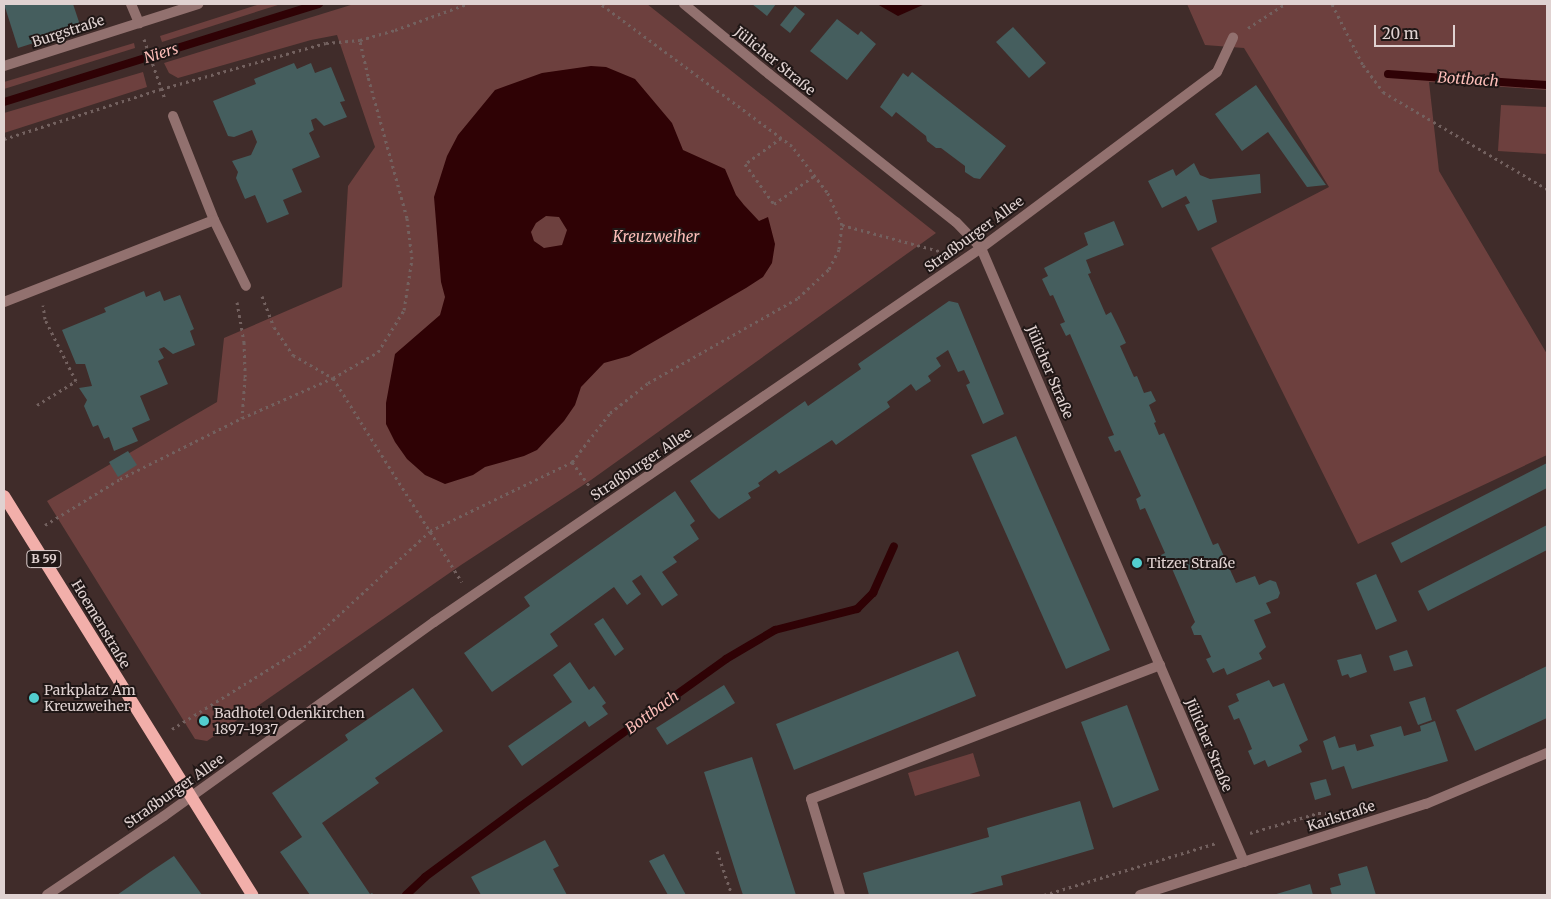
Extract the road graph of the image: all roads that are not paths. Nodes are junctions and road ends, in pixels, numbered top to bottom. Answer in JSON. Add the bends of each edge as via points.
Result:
{"nodes":[{"id":1,"x":131,"y":4,"type":"edge"},
{"id":2,"x":198,"y":4,"type":"edge"},
{"id":3,"x":684,"y":4,"type":"edge"},
{"id":4,"x":139,"y":23,"type":"junction"},
{"id":5,"x":1233,"y":38,"type":"road end"},
{"id":6,"x":4,"y":66,"type":"edge"},
{"id":7,"x":173,"y":116,"type":"dead end"},
{"id":8,"x":214,"y":220,"type":"junction"},
{"id":9,"x":981,"y":248,"type":"junction"},
{"id":10,"x":246,"y":286,"type":"road end"},
{"id":11,"x":4,"y":302,"type":"edge"},
{"id":12,"x":4,"y":496,"type":"edge"},
{"id":13,"x":1160,"y":665,"type":"junction"},
{"id":14,"x":1547,"y":752,"type":"edge"},
{"id":15,"x":192,"y":796,"type":"junction"},
{"id":16,"x":1244,"y":862,"type":"junction"},
{"id":17,"x":47,"y":895,"type":"edge"},
{"id":18,"x":252,"y":895,"type":"edge"},
{"id":19,"x":840,"y":895,"type":"edge"},
{"id":20,"x":1140,"y":895,"type":"edge"}],
"edges":[{"from":1,"to":4,"type":"street"},
{"from":2,"to":4,"type":"street","name":"Burgstraße"},
{"from":3,"to":9,"type":"street","name":"Jülicher Straße","via":[[776,81],[956,222]]},
{"from":4,"to":6,"type":"street","name":"Burgstraße"},
{"from":5,"to":9,"type":"street","name":"Straßburger Allee","via":[[1217,72]]},
{"from":7,"to":8,"type":"street"},
{"from":8,"to":10,"type":"street"},
{"from":8,"to":11,"type":"street"},
{"from":9,"to":13,"type":"street","name":"Jülicher Straße"},
{"from":9,"to":15,"type":"street","name":"Straßburger Allee","via":[[471,597]]},
{"from":12,"to":15,"type":"main road","name":"Hoemenstraße","number":"B 59"},
{"from":13,"to":16,"type":"street","name":"Jülicher Straße"},
{"from":13,"to":19,"type":"street","via":[[811,799]]},
{"from":14,"to":16,"type":"street","name":"Karlstraße","via":[[1426,804]]},
{"from":15,"to":17,"type":"street","name":"Straßburger Allee"},
{"from":15,"to":18,"type":"main road","name":"Hoemenstraße","number":"B 59"},
{"from":16,"to":20,"type":"street","name":"Karlstraße"}]}
